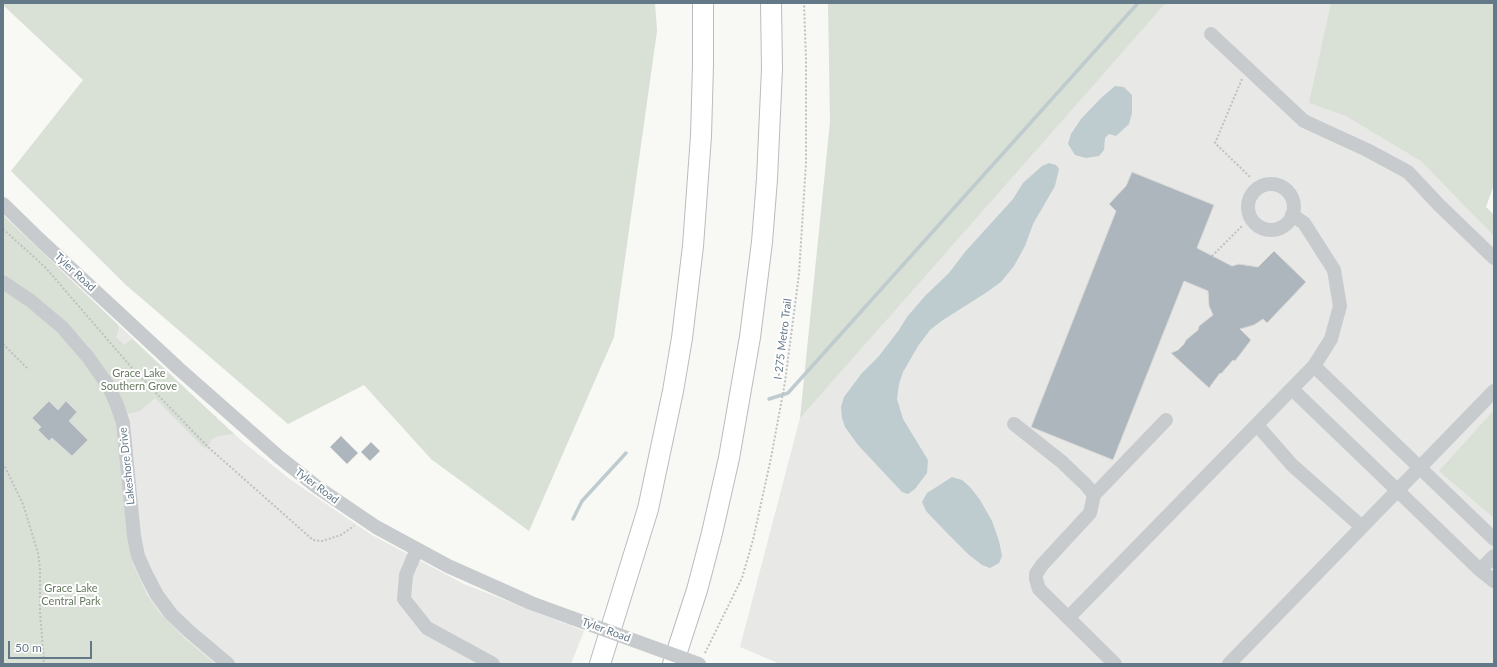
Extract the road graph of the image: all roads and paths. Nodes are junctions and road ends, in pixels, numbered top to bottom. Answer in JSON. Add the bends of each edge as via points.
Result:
{"nodes":[{"id":1,"x":703,"y":3,"type":"edge"},
{"id":2,"x":772,"y":3,"type":"edge"},
{"id":3,"x":804,"y":3,"type":"edge"},
{"id":4,"x":1211,"y":34,"type":"dead end"},
{"id":5,"x":1245,"y":72,"type":"junction"},
{"id":6,"x":1255,"y":182,"type":"junction"},
{"id":7,"x":3,"y":204,"type":"edge"},
{"id":8,"x":1292,"y":215,"type":"junction"},
{"id":9,"x":1243,"y":224,"type":"dead end"},
{"id":10,"x":3,"y":229,"type":"edge"},
{"id":11,"x":1212,"y":256,"type":"dead end"},
{"id":12,"x":1494,"y":258,"type":"edge"},
{"id":13,"x":3,"y":282,"type":"edge"},
{"id":14,"x":3,"y":344,"type":"edge"},
{"id":15,"x":1314,"y":366,"type":"junction"},
{"id":16,"x":28,"y":369,"type":"dead end"},
{"id":17,"x":1292,"y":389,"type":"junction"},
{"id":18,"x":1494,"y":391,"type":"edge"},
{"id":19,"x":1166,"y":420,"type":"dead end"},
{"id":20,"x":1014,"y":424,"type":"dead end"},
{"id":21,"x":1257,"y":425,"type":"junction"},
{"id":22,"x":3,"y":463,"type":"edge"},
{"id":23,"x":1419,"y":467,"type":"junction"},
{"id":24,"x":1397,"y":490,"type":"junction"},
{"id":25,"x":1094,"y":495,"type":"junction"},
{"id":26,"x":364,"y":520,"type":"junction"},
{"id":27,"x":1362,"y":526,"type":"junction"},
{"id":28,"x":1494,"y":539,"type":"edge"},
{"id":29,"x":417,"y":549,"type":"junction"},
{"id":30,"x":1494,"y":556,"type":"edge"},
{"id":31,"x":1480,"y":570,"type":"junction"},
{"id":32,"x":1494,"y":581,"type":"edge"},
{"id":33,"x":1068,"y":618,"type":"junction"},
{"id":34,"x":702,"y":661,"type":"edge"},
{"id":35,"x":44,"y":664,"type":"edge"},
{"id":36,"x":228,"y":664,"type":"edge"},
{"id":37,"x":493,"y":664,"type":"edge"},
{"id":38,"x":600,"y":664,"type":"edge"},
{"id":39,"x":673,"y":664,"type":"edge"},
{"id":40,"x":1115,"y":664,"type":"edge"},
{"id":41,"x":1229,"y":664,"type":"edge"}],
"edges":[{"from":1,"to":38,"type":"highway","via":[[699,176],[682,338],[648,509]]},
{"from":2,"to":39,"type":"highway","via":[[767,179],[750,337],[729,458],[712,532],[697,590]]},
{"from":3,"to":34,"type":"path","name":"I-275 Metro Trail","via":[[806,163],[799,274],[785,382],[753,540],[742,578]]},
{"from":4,"to":5,"type":"street"},
{"from":5,"to":6,"type":"path","via":[[1215,143]]},
{"from":5,"to":12,"type":"street","via":[[1304,121],[1408,172]]},
{"from":6,"to":8,"type":"street","via":[[1273,183],[1286,189],[1293,201]]},
{"from":6,"to":8,"type":"street","via":[[1248,203],[1249,216],[1253,222],[1271,230],[1284,226]]},
{"from":7,"to":26,"type":"street","name":"Tyler Road","via":[[178,368],[273,452]]},
{"from":8,"to":15,"type":"street","via":[[1304,223],[1334,270],[1340,306],[1331,339]]},
{"from":9,"to":11,"type":"path"},
{"from":10,"to":26,"type":"path","via":[[45,267],[132,368],[208,447],[313,540],[322,541],[341,536]]},
{"from":13,"to":36,"type":"street","name":"Lakeshore Drive","via":[[42,310],[71,337],[108,387],[123,423],[138,556],[157,595],[171,614]]},
{"from":14,"to":16,"type":"path"},
{"from":15,"to":17,"type":"street"},
{"from":15,"to":23,"type":"street"},
{"from":17,"to":21,"type":"street"},
{"from":17,"to":24,"type":"street"},
{"from":18,"to":23,"type":"street"},
{"from":19,"to":25,"type":"street"},
{"from":20,"to":25,"type":"street","via":[[1062,462]]},
{"from":21,"to":27,"type":"street","via":[[1292,465]]},
{"from":21,"to":33,"type":"street"},
{"from":22,"to":35,"type":"path","via":[[23,504],[38,553]]},
{"from":23,"to":24,"type":"street"},
{"from":23,"to":28,"type":"street"},
{"from":24,"to":27,"type":"street"},
{"from":24,"to":31,"type":"street"},
{"from":25,"to":33,"type":"street","via":[[1090,513],[1036,574],[1039,589]]},
{"from":26,"to":29,"type":"street","name":"Tyler Road"},
{"from":27,"to":41,"type":"street"},
{"from":29,"to":34,"type":"street","name":"Tyler Road","bridge":true,"via":[[531,603]]},
{"from":29,"to":37,"type":"street","via":[[406,575],[404,599],[427,628]]},
{"from":30,"to":31,"type":"street"},
{"from":31,"to":32,"type":"street"},
{"from":33,"to":40,"type":"street"}]}
